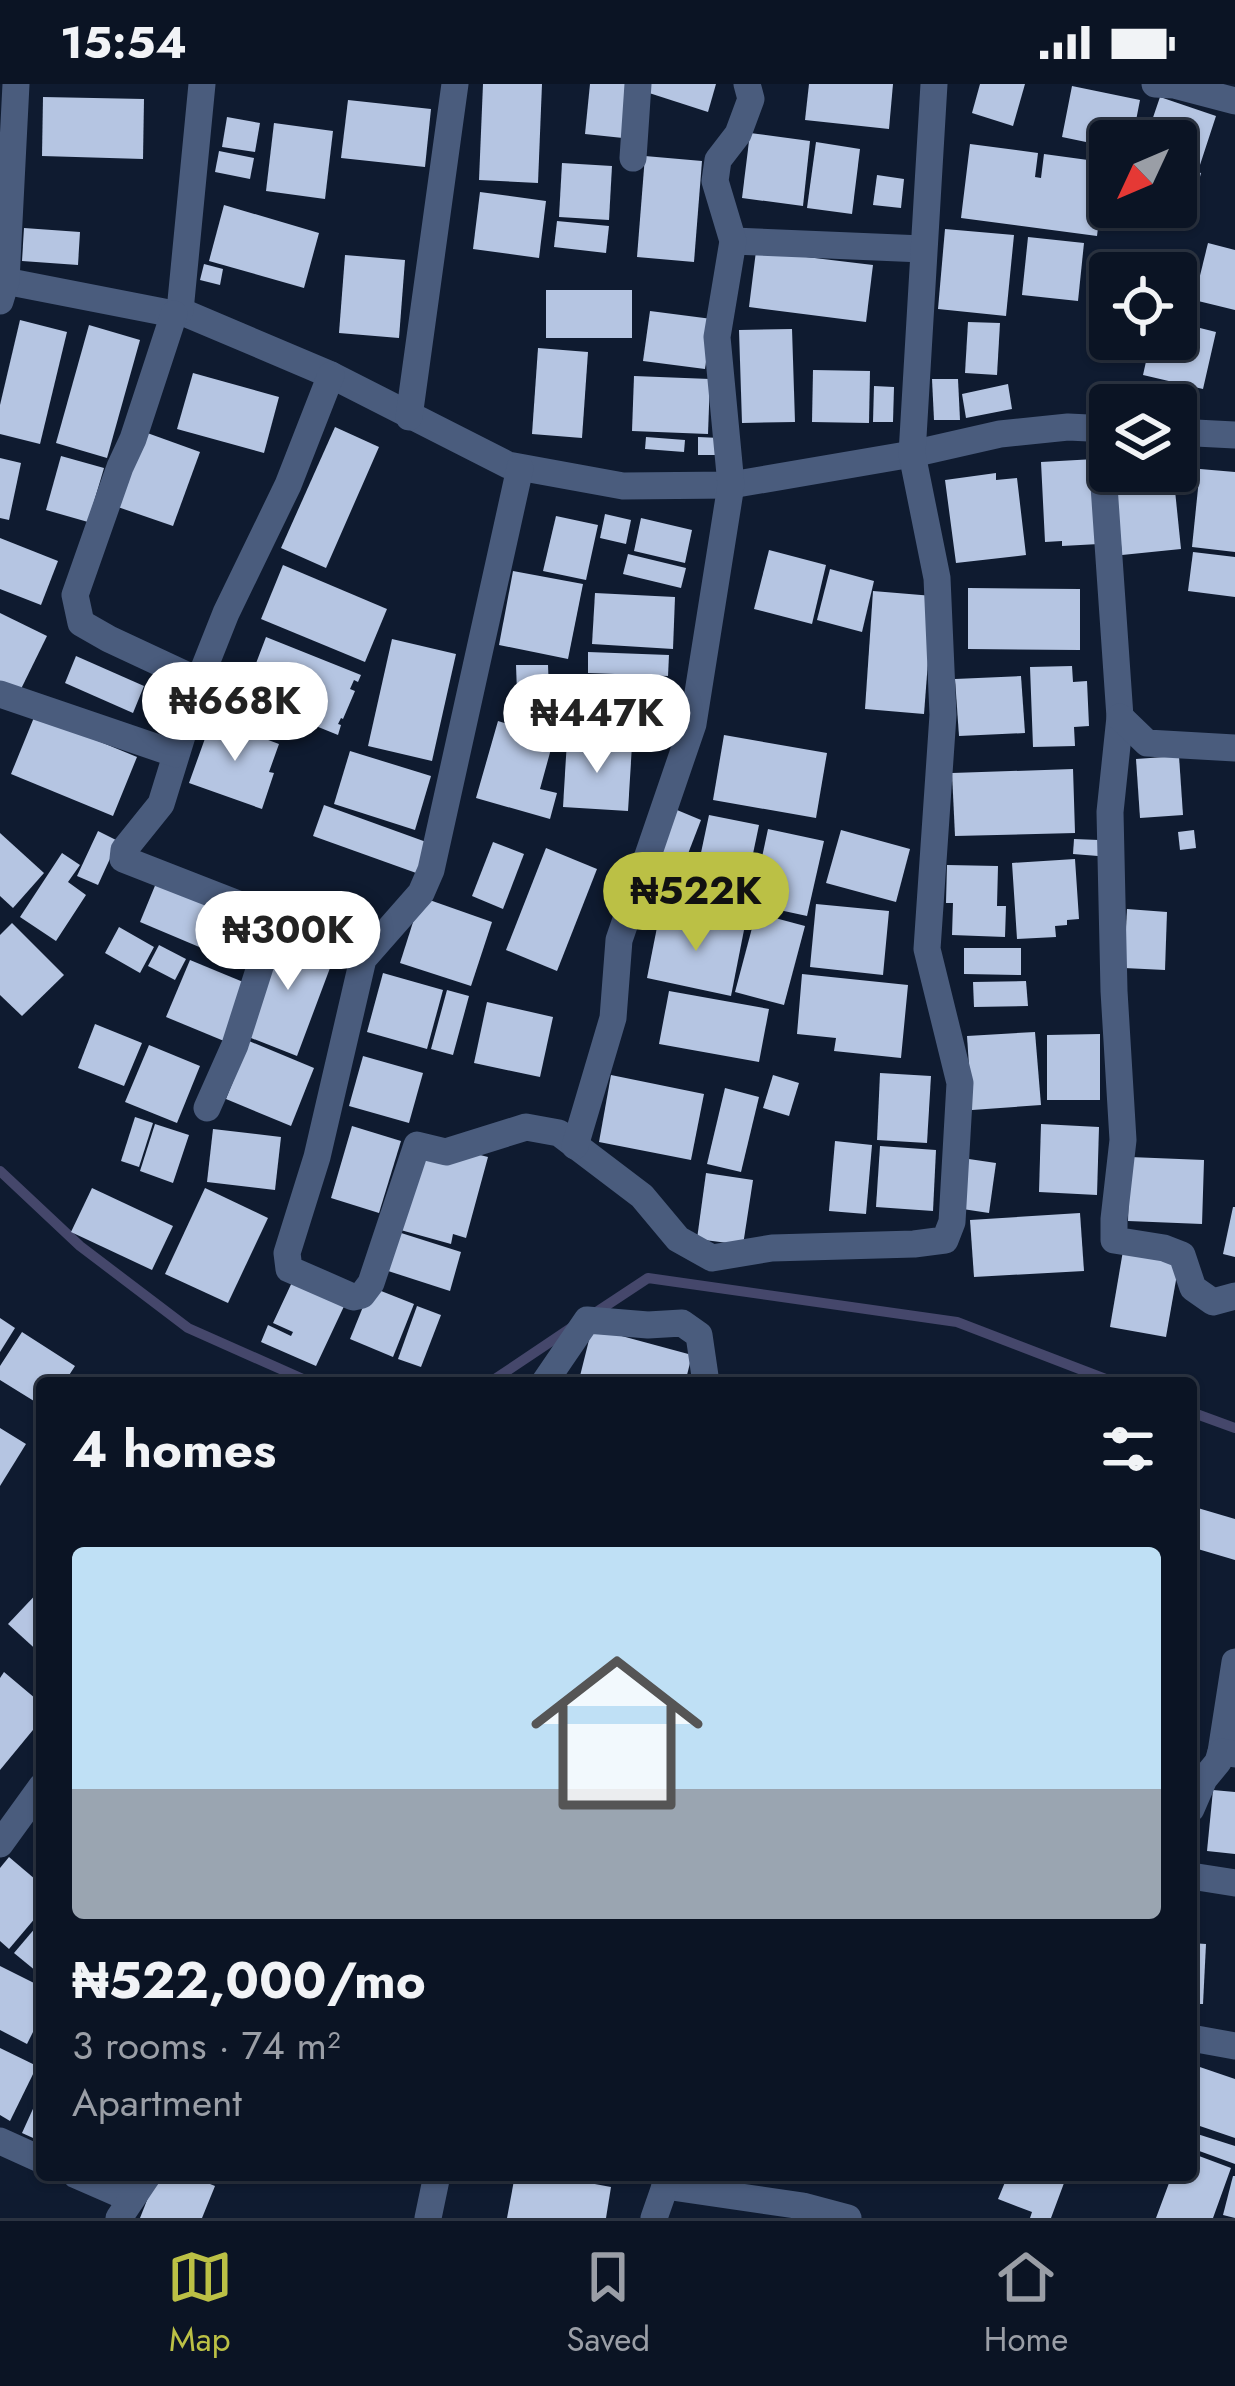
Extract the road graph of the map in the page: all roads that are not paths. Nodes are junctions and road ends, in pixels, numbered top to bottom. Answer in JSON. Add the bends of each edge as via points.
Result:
{"nodes":[{"id":1,"x":16,"y":84,"type":"edge"},
{"id":2,"x":202,"y":84,"type":"edge"},
{"id":3,"x":455,"y":84,"type":"edge"},
{"id":4,"x":638,"y":84,"type":"edge"},
{"id":5,"x":747,"y":84,"type":"edge"},
{"id":6,"x":934,"y":84,"type":"edge"},
{"id":7,"x":1155,"y":84,"type":"edge"},
{"id":8,"x":1235,"y":101,"type":"edge"},
{"id":9,"x":633,"y":158,"type":"dead end"},
{"id":10,"x":734,"y":241,"type":"junction"},
{"id":11,"x":923,"y":248,"type":"junction"},
{"id":12,"x":2,"y":287,"type":"edge"},
{"id":13,"x":177,"y":312,"type":"junction"},
{"id":14,"x":331,"y":375,"type":"junction"},
{"id":15,"x":409,"y":417,"type":"junction"},
{"id":16,"x":1089,"y":428,"type":"edge"},
{"id":17,"x":1197,"y":433,"type":"edge"},
{"id":18,"x":1235,"y":435,"type":"edge"},
{"id":19,"x":913,"y":454,"type":"junction"},
{"id":20,"x":520,"y":468,"type":"junction"},
{"id":21,"x":731,"y":485,"type":"junction"},
{"id":22,"x":1108,"y":492,"type":"edge"},
{"id":23,"x":199,"y":681,"type":"junction"},
{"id":24,"x":0,"y":694,"type":"edge"},
{"id":25,"x":1120,"y":717,"type":"junction"},
{"id":26,"x":1235,"y":748,"type":"edge"},
{"id":27,"x":176,"y":754,"type":"junction"},
{"id":28,"x":275,"y":920,"type":"junction"},
{"id":29,"x":363,"y":959,"type":"junction"},
{"id":30,"x":207,"y":1108,"type":"dead end"},
{"id":31,"x":575,"y":1146,"type":"junction"},
{"id":32,"x":1235,"y":1296,"type":"edge"},
{"id":33,"x":548,"y":1377,"type":"edge"},
{"id":34,"x":705,"y":1377,"type":"edge"},
{"id":35,"x":1235,"y":1662,"type":"edge"},
{"id":36,"x":1228,"y":1753,"type":"edge"},
{"id":37,"x":36,"y":1794,"type":"edge"},
{"id":38,"x":1197,"y":1795,"type":"edge"},
{"id":39,"x":0,"y":1844,"type":"edge"},
{"id":40,"x":1197,"y":1877,"type":"edge"},
{"id":41,"x":1235,"y":1883,"type":"edge"},
{"id":42,"x":1197,"y":2039,"type":"edge"},
{"id":43,"x":1235,"y":2046,"type":"edge"},
{"id":44,"x":0,"y":2141,"type":"edge"},
{"id":45,"x":36,"y":2157,"type":"edge"},
{"id":46,"x":85,"y":2181,"type":"edge"},
{"id":47,"x":144,"y":2181,"type":"edge"},
{"id":48,"x":436,"y":2181,"type":"edge"},
{"id":49,"x":667,"y":2181,"type":"edge"},
{"id":50,"x":671,"y":2181,"type":"edge"},
{"id":51,"x":125,"y":2209,"type":"edge"},
{"id":52,"x":801,"y":2212,"type":"edge"},
{"id":53,"x":428,"y":2218,"type":"edge"},
{"id":54,"x":654,"y":2218,"type":"edge"},
{"id":55,"x":848,"y":2218,"type":"edge"}],
"edges":[{"from":1,"to":12,"type":"street"},
{"from":2,"to":13,"type":"street"},
{"from":3,"to":15,"type":"street"},
{"from":4,"to":9,"type":"street"},
{"from":5,"to":10,"type":"street","via":[[751,99],[715,181]]},
{"from":6,"to":11,"type":"street"},
{"from":7,"to":8,"type":"street"},
{"from":10,"to":11,"type":"street"},
{"from":10,"to":21,"type":"street","via":[[717,337]]},
{"from":11,"to":19,"type":"street"},
{"from":12,"to":13,"type":"street"},
{"from":13,"to":14,"type":"street"},
{"from":13,"to":23,"type":"street","via":[[75,595],[81,623]]},
{"from":14,"to":15,"type":"street"},
{"from":14,"to":23,"type":"street"},
{"from":15,"to":20,"type":"street"},
{"from":16,"to":19,"type":"street","via":[[1000,434]]},
{"from":17,"to":18,"type":"street"},
{"from":19,"to":21,"type":"street"},
{"from":19,"to":31,"type":"street","via":[[937,578],[943,715],[927,949],[960,1083],[945,1240],[712,1258],[678,1239],[642,1196]]},
{"from":20,"to":21,"type":"street","via":[[623,487]]},
{"from":20,"to":29,"type":"street","via":[[430,871]]},
{"from":21,"to":31,"type":"street","via":[[693,724],[619,940],[613,1018]]},
{"from":22,"to":25,"type":"street"},
{"from":23,"to":27,"type":"street"},
{"from":24,"to":27,"type":"street"},
{"from":25,"to":26,"type":"street","via":[[1147,743]]},
{"from":25,"to":32,"type":"street","via":[[1110,812],[1123,1140],[1114,1240],[1182,1255],[1193,1288],[1213,1302]]},
{"from":27,"to":28,"type":"street","via":[[160,804],[123,859]]},
{"from":28,"to":29,"type":"street"},
{"from":28,"to":30,"type":"street"},
{"from":29,"to":31,"type":"street","via":[[289,1269],[362,1295],[417,1145],[446,1152],[526,1127],[559,1133]]},
{"from":33,"to":34,"type":"street","via":[[587,1320],[682,1323],[699,1335]]},
{"from":35,"to":36,"type":"street"},
{"from":36,"to":38,"type":"street"},
{"from":37,"to":39,"type":"street"},
{"from":40,"to":41,"type":"street"},
{"from":42,"to":43,"type":"street"},
{"from":44,"to":45,"type":"street"},
{"from":46,"to":51,"type":"street"},
{"from":47,"to":51,"type":"street"},
{"from":48,"to":53,"type":"street"},
{"from":49,"to":54,"type":"street"},
{"from":50,"to":52,"type":"street"},
{"from":52,"to":55,"type":"street"}]}
